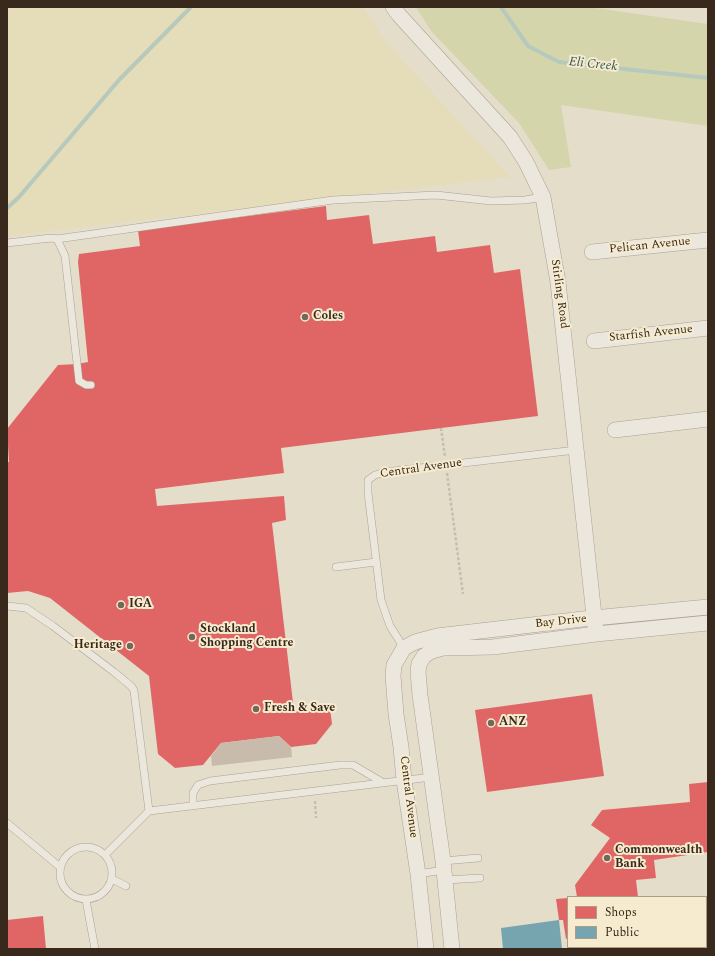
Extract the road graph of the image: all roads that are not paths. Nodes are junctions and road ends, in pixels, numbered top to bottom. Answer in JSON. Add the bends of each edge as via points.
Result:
{"nodes":[{"id":1,"x":393,"y":7,"type":"edge"},
{"id":2,"x":543,"y":198,"type":"junction"},
{"id":3,"x":57,"y":239,"type":"junction"},
{"id":4,"x":708,"y":240,"type":"edge"},
{"id":5,"x":7,"y":243,"type":"edge"},
{"id":6,"x":592,"y":252,"type":"dead end"},
{"id":7,"x":708,"y":328,"type":"edge"},
{"id":8,"x":594,"y":341,"type":"dead end"},
{"id":9,"x":91,"y":385,"type":"dead end"},
{"id":10,"x":708,"y":419,"type":"edge"},
{"id":11,"x":615,"y":430,"type":"dead end"},
{"id":12,"x":577,"y":450,"type":"junction"},
{"id":13,"x":376,"y":562,"type":"junction"},
{"id":14,"x":336,"y":567,"type":"dead end"},
{"id":15,"x":7,"y":606,"type":"edge"},
{"id":16,"x":708,"y":607,"type":"edge"},
{"id":17,"x":595,"y":618,"type":"junction"},
{"id":18,"x":708,"y":623,"type":"edge"},
{"id":19,"x":596,"y":634,"type":"junction"},
{"id":20,"x":410,"y":645,"type":"junction"},
{"id":21,"x":432,"y":777,"type":"junction"},
{"id":22,"x":404,"y":780,"type":"junction"},
{"id":23,"x":382,"y":782,"type":"junction"},
{"id":24,"x":193,"y":805,"type":"junction"},
{"id":25,"x":148,"y":811,"type":"junction"},
{"id":26,"x":7,"y":822,"type":"edge"},
{"id":27,"x":105,"y":854,"type":"junction"},
{"id":28,"x":478,"y":858,"type":"dead end"},
{"id":29,"x":60,"y":867,"type":"junction"},
{"id":30,"x":444,"y":870,"type":"junction"},
{"id":31,"x":418,"y":874,"type":"junction"},
{"id":32,"x":480,"y":878,"type":"dead end"},
{"id":33,"x":112,"y":879,"type":"junction"},
{"id":34,"x":126,"y":886,"type":"dead end"},
{"id":35,"x":86,"y":900,"type":"junction"},
{"id":36,"x":94,"y":949,"type":"edge"},
{"id":37,"x":426,"y":949,"type":"edge"},
{"id":38,"x":452,"y":949,"type":"edge"}],
"edges":[{"from":1,"to":2,"type":"street","name":"Stirling Road","via":[[510,137],[526,162]]},
{"from":2,"to":3,"type":"lane","via":[[491,201],[436,195],[333,200]]},
{"from":2,"to":12,"type":"street","name":"Stirling Road","via":[[558,282]]},
{"from":3,"to":5,"type":"lane"},
{"from":3,"to":9,"type":"lane","via":[[65,256],[80,381]]},
{"from":4,"to":6,"type":"street","name":"Pelican Avenue"},
{"from":7,"to":8,"type":"street","name":"Starfish Avenue"},
{"from":10,"to":11,"type":"street"},
{"from":12,"to":13,"type":"lane","name":"Central Avenue","via":[[375,475],[368,480],[368,493]]},
{"from":12,"to":17,"type":"street","name":"Stirling Road"},
{"from":13,"to":14,"type":"lane"},
{"from":13,"to":20,"type":"lane","name":"Central Avenue","via":[[385,615]]},
{"from":15,"to":25,"type":"lane","via":[[26,608],[65,634],[132,687]]},
{"from":16,"to":17,"type":"street","name":"Bay Drive"},
{"from":17,"to":19,"type":"street","name":"Stirling Road"},
{"from":17,"to":20,"type":"street","name":"Bay Drive","via":[[437,636]]},
{"from":18,"to":19,"type":"street","name":"Bay Drive"},
{"from":19,"to":21,"type":"street","name":"Bay Drive","via":[[492,647],[443,648],[424,656],[419,664],[418,677]]},
{"from":20,"to":22,"type":"street","name":"Central Avenue","via":[[394,665],[393,676]]},
{"from":21,"to":22,"type":"lane"},
{"from":21,"to":30,"type":"street"},
{"from":22,"to":23,"type":"lane"},
{"from":22,"to":31,"type":"street","name":"Central Avenue"},
{"from":23,"to":24,"type":"lane"},
{"from":23,"to":24,"type":"lane","via":[[353,765],[333,766],[210,781],[198,785],[193,793]]},
{"from":24,"to":25,"type":"lane"},
{"from":25,"to":27,"type":"lane"},
{"from":26,"to":29,"type":"lane"},
{"from":27,"to":29,"type":"lane","via":[[91,847],[76,849]]},
{"from":27,"to":33,"type":"lane","via":[[113,870]]},
{"from":28,"to":30,"type":"lane"},
{"from":29,"to":35,"type":"lane","via":[[64,887],[70,894]]},
{"from":30,"to":31,"type":"lane"},
{"from":30,"to":32,"type":"lane"},
{"from":30,"to":38,"type":"street"},
{"from":31,"to":37,"type":"street","name":"Central Avenue"},
{"from":33,"to":34,"type":"lane"},
{"from":33,"to":35,"type":"lane","via":[[103,894]]},
{"from":35,"to":36,"type":"lane"}]}
